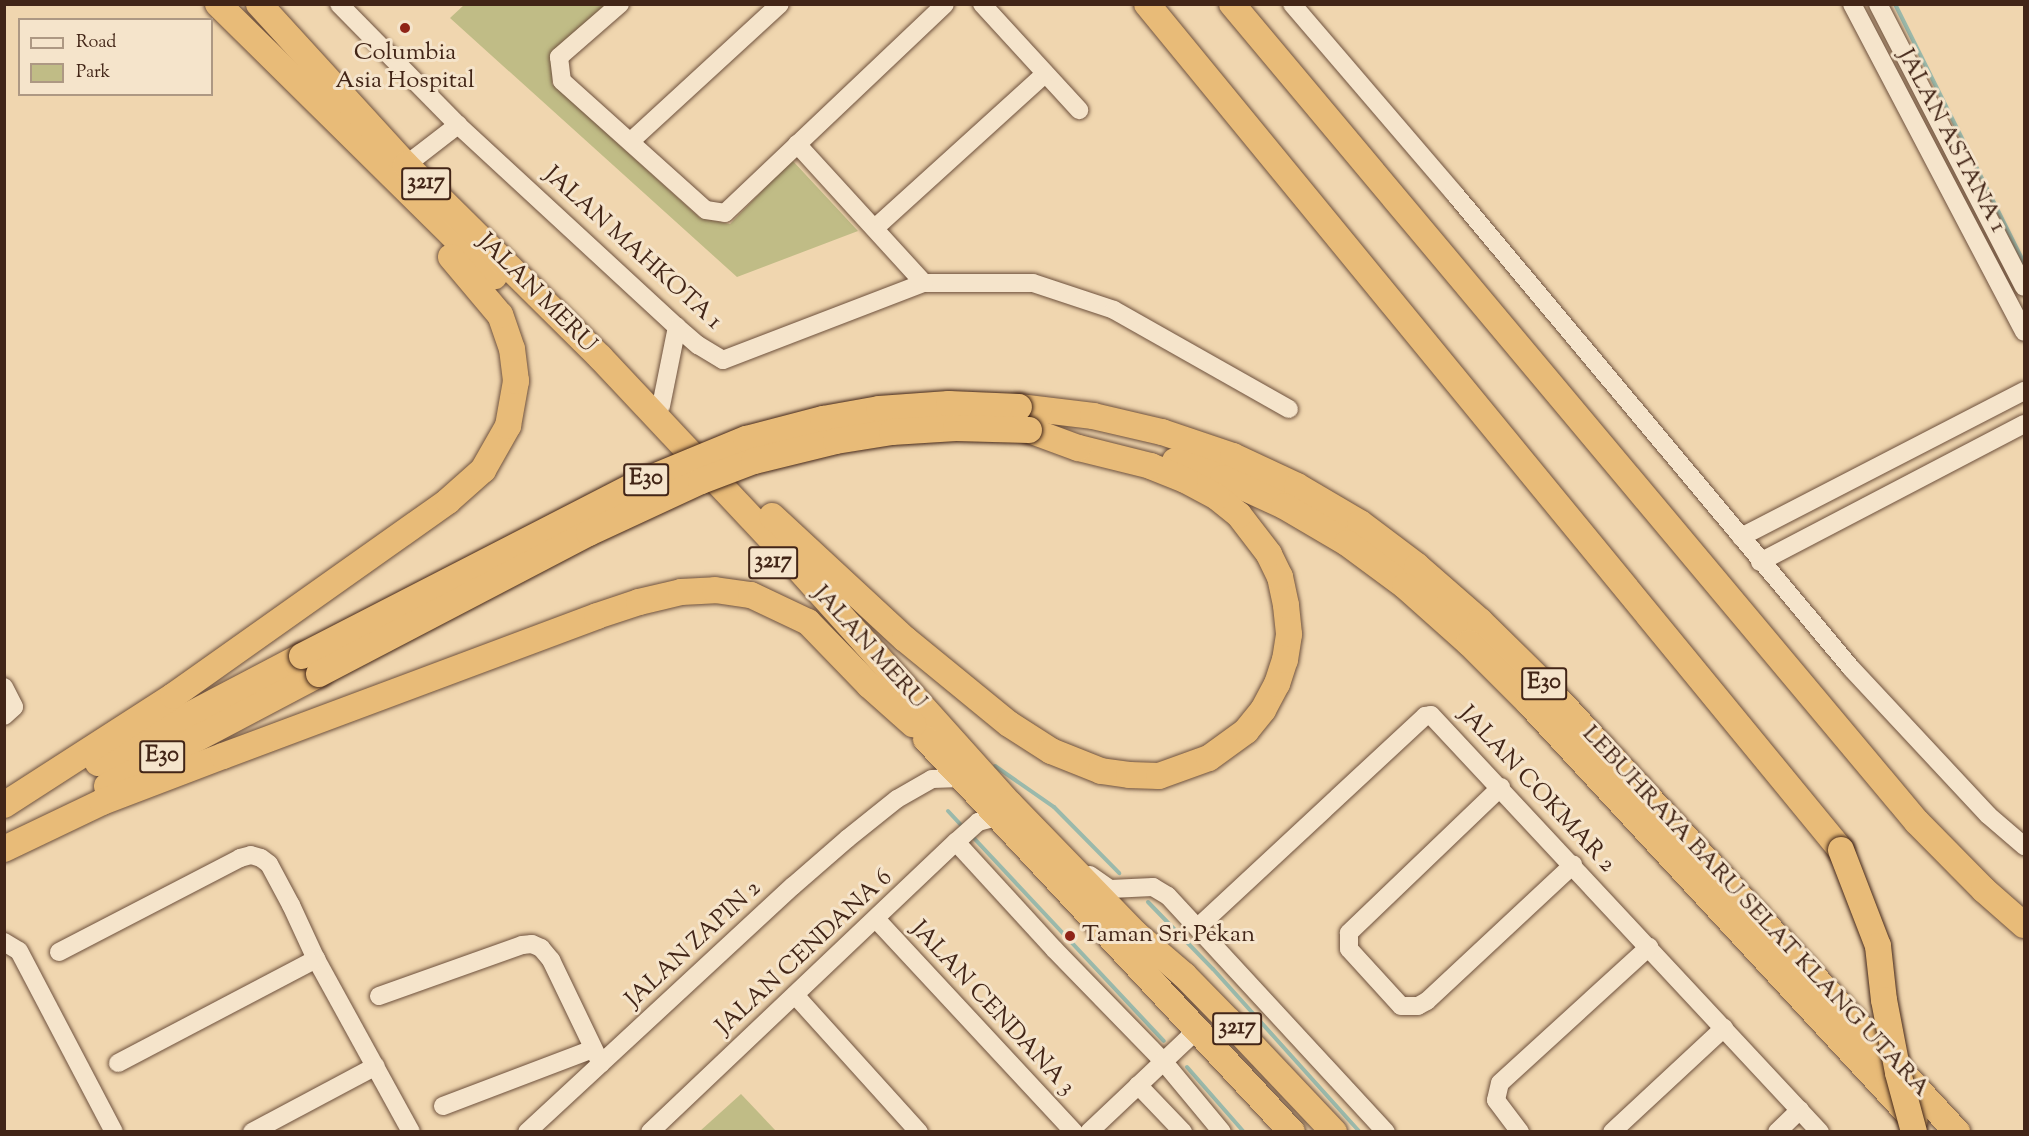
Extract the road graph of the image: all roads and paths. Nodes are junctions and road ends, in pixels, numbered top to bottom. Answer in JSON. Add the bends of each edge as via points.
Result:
{"nodes":[{"id":1,"x":218,"y":4,"type":"edge"},
{"id":2,"x":259,"y":4,"type":"edge"},
{"id":3,"x":339,"y":4,"type":"edge"},
{"id":4,"x":620,"y":4,"type":"edge"},
{"id":5,"x":780,"y":4,"type":"edge"},
{"id":6,"x":945,"y":4,"type":"edge"},
{"id":7,"x":982,"y":4,"type":"edge"},
{"id":8,"x":1147,"y":4,"type":"edge"},
{"id":9,"x":1232,"y":4,"type":"edge"},
{"id":10,"x":1292,"y":4,"type":"edge"},
{"id":11,"x":1852,"y":4,"type":"edge"},
{"id":12,"x":1878,"y":4,"type":"edge"},
{"id":13,"x":1045,"y":74,"type":"junction"},
{"id":14,"x":1079,"y":110,"type":"dead end"},
{"id":15,"x":458,"y":125,"type":"junction"},
{"id":16,"x":631,"y":141,"type":"junction"},
{"id":17,"x":797,"y":144,"type":"junction"},
{"id":18,"x":394,"y":166,"type":"junction"},
{"id":19,"x":875,"y":228,"type":"junction"},
{"id":20,"x":924,"y":284,"type":"junction"},
{"id":21,"x":2025,"y":287,"type":"edge"},
{"id":22,"x":677,"y":327,"type":"junction"},
{"id":23,"x":2025,"y":333,"type":"edge"},
{"id":24,"x":600,"y":357,"type":"junction"},
{"id":25,"x":2025,"y":392,"type":"edge"},
{"id":26,"x":661,"y":406,"type":"junction"},
{"id":27,"x":1289,"y":409,"type":"dead end"},
{"id":28,"x":1024,"y":418,"type":"junction"},
{"id":29,"x":2025,"y":424,"type":"edge"},
{"id":30,"x":1741,"y":537,"type":"junction"},
{"id":31,"x":1760,"y":562,"type":"junction"},
{"id":32,"x":310,"y":665,"type":"junction"},
{"id":33,"x":4,"y":687,"type":"edge"},
{"id":34,"x":4,"y":716,"type":"edge"},
{"id":35,"x":913,"y":724,"type":"junction"},
{"id":36,"x":961,"y":778,"type":"junction"},
{"id":37,"x":1501,"y":787,"type":"junction"},
{"id":38,"x":4,"y":805,"type":"edge"},
{"id":39,"x":1003,"y":811,"type":"junction"},
{"id":40,"x":4,"y":812,"type":"edge"},
{"id":41,"x":963,"y":836,"type":"junction"},
{"id":42,"x":4,"y":840,"type":"edge"},
{"id":43,"x":2025,"y":846,"type":"edge"},
{"id":44,"x":4,"y":849,"type":"edge"},
{"id":45,"x":1573,"y":866,"type":"junction"},
{"id":46,"x":1137,"y":887,"type":"junction"},
{"id":47,"x":876,"y":919,"type":"junction"},
{"id":48,"x":1127,"y":925,"type":"junction"},
{"id":49,"x":2025,"y":925,"type":"edge"},
{"id":50,"x":1198,"y":927,"type":"junction"},
{"id":51,"x":4,"y":942,"type":"edge"},
{"id":52,"x":1649,"y":947,"type":"junction"},
{"id":53,"x":59,"y":952,"type":"dead end"},
{"id":54,"x":316,"y":959,"type":"junction"},
{"id":55,"x":795,"y":995,"type":"junction"},
{"id":56,"x":379,"y":996,"type":"dead end"},
{"id":57,"x":1724,"y":1028,"type":"junction"},
{"id":58,"x":1202,"y":1037,"type":"junction"},
{"id":59,"x":597,"y":1057,"type":"junction"},
{"id":60,"x":1163,"y":1061,"type":"junction"},
{"id":61,"x":118,"y":1063,"type":"dead end"},
{"id":62,"x":376,"y":1066,"type":"junction"},
{"id":63,"x":1138,"y":1085,"type":"junction"},
{"id":64,"x":443,"y":1106,"type":"dead end"},
{"id":65,"x":1800,"y":1110,"type":"junction"},
{"id":66,"x":114,"y":1131,"type":"edge"},
{"id":67,"x":252,"y":1131,"type":"edge"},
{"id":68,"x":411,"y":1131,"type":"edge"},
{"id":69,"x":527,"y":1131,"type":"edge"},
{"id":70,"x":650,"y":1131,"type":"edge"},
{"id":71,"x":919,"y":1131,"type":"edge"},
{"id":72,"x":1074,"y":1131,"type":"edge"},
{"id":73,"x":1089,"y":1131,"type":"edge"},
{"id":74,"x":1183,"y":1131,"type":"edge"},
{"id":75,"x":1222,"y":1131,"type":"edge"},
{"id":76,"x":1278,"y":1131,"type":"edge"},
{"id":77,"x":1292,"y":1131,"type":"edge"},
{"id":78,"x":1316,"y":1131,"type":"edge"},
{"id":79,"x":1334,"y":1131,"type":"edge"},
{"id":80,"x":1386,"y":1131,"type":"edge"},
{"id":81,"x":1520,"y":1131,"type":"edge"},
{"id":82,"x":1612,"y":1131,"type":"edge"},
{"id":83,"x":1777,"y":1131,"type":"edge"},
{"id":84,"x":1820,"y":1131,"type":"edge"},
{"id":85,"x":1914,"y":1131,"type":"edge"},
{"id":86,"x":1925,"y":1131,"type":"edge"},
{"id":87,"x":1957,"y":1131,"type":"edge"}],
"edges":[{"from":1,"to":18,"type":"highway","name":"JALAN MERU","number":"3217"},
{"from":2,"to":18,"type":"highway","name":"JALAN MERU","number":"3217"},
{"from":3,"to":15,"type":"street","name":"JALAN MAHKOTA 1"},
{"from":4,"to":16,"type":"street","via":[[559,57],[562,81]]},
{"from":5,"to":16,"type":"street"},
{"from":6,"to":17,"type":"street"},
{"from":7,"to":13,"type":"street"},
{"from":8,"to":85,"type":"highway","bridge":true,"via":[[1841,850],[1878,946],[1898,1073]]},
{"from":9,"to":49,"type":"highway","via":[[1917,822]]},
{"from":10,"to":30,"type":"street"},
{"from":11,"to":23,"type":"street","name":"JALAN ASTANA 1"},
{"from":12,"to":21,"type":"street","name":"JALAN ASTANA 1"},
{"from":13,"to":14,"type":"street"},
{"from":13,"to":19,"type":"street"},
{"from":15,"to":18,"type":"street"},
{"from":15,"to":22,"type":"street","name":"JALAN MAHKOTA 1"},
{"from":16,"to":17,"type":"street","via":[[706,210],[725,213]]},
{"from":17,"to":19,"type":"street"},
{"from":18,"to":24,"type":"highway","name":"JALAN MERU","number":"3217"},
{"from":18,"to":35,"type":"highway","name":"JALAN MERU","number":"3217","via":[[779,570]]},
{"from":18,"to":38,"type":"highway","via":[[427,230],[500,315],[512,349],[516,381],[508,426],[483,470],[448,501],[173,696]]},
{"from":19,"to":20,"type":"street"},
{"from":20,"to":22,"type":"street","name":"JALAN MAHKOTA 1","via":[[723,360]]},
{"from":20,"to":27,"type":"street","via":[[1033,283],[1114,310]]},
{"from":22,"to":26,"type":"street"},
{"from":24,"to":26,"type":"highway"},
{"from":24,"to":39,"type":"highway","name":"JALAN MERU","number":"3217","via":[[789,558]]},
{"from":25,"to":30,"type":"street"},
{"from":26,"to":28,"type":"highway","via":[[839,580],[905,639],[1029,738],[1075,762],[1129,775],[1159,776],[1209,758],[1246,731],[1263,710],[1285,660],[1289,634],[1286,605],[1280,577],[1269,554],[1257,534],[1216,497],[1151,466],[1078,448]]},
{"from":28,"to":32,"type":"highway","name":"LEBUHRAYA BARU SELAT KLANG UTARA","number":"E30","bridge":true,"via":[[949,404],[879,409],[746,439],[639,483]]},
{"from":28,"to":86,"type":"highway","name":"LEBUHRAYA BARU SELAT KLANG UTARA","number":"E30","via":[[1158,455],[1223,478],[1284,506],[1347,543],[1405,586],[1470,643],[1529,703]]},
{"from":28,"to":87,"type":"highway","name":"LEBUHRAYA BARU SELAT KLANG UTARA","number":"E30","via":[[1116,421],[1233,456],[1342,512],[1417,566],[1541,681]]},
{"from":29,"to":31,"type":"street"},
{"from":30,"to":31,"type":"street"},
{"from":31,"to":43,"type":"street","via":[[1851,668],[1988,815]]},
{"from":32,"to":40,"type":"highway","name":"LEBUHRAYA BARU SELAT KLANG UTARA","number":"E30"},
{"from":32,"to":42,"type":"highway","name":"LEBUHRAYA BARU SELAT KLANG UTARA","number":"E30"},
{"from":33,"to":34,"type":"street","via":[[14,707]]},
{"from":35,"to":36,"type":"highway","name":"JALAN MERU","number":"3217"},
{"from":35,"to":44,"type":"highway","via":[[808,622],[751,595],[715,590],[681,592],[597,616],[223,756],[102,802]]},
{"from":36,"to":39,"type":"highway","name":"JALAN MERU","number":"3217"},
{"from":36,"to":59,"type":"street","name":"JALAN ZAPIN 2","via":[[932,779],[897,799]]},
{"from":37,"to":45,"type":"street","name":"JALAN COKMAR 2"},
{"from":37,"to":45,"type":"street","via":[[1355,925],[1349,933],[1349,949],[1401,1006],[1418,1006]]},
{"from":37,"to":50,"type":"street","name":"JALAN COKMAR 2","via":[[1437,717],[1425,716]]},
{"from":39,"to":41,"type":"street","name":"JALAN CENDANA 6"},
{"from":39,"to":46,"type":"street","via":[[1100,885],[1110,889]]},
{"from":39,"to":48,"type":"highway","name":"JALAN MERU","number":"3217"},
{"from":39,"to":58,"type":"highway","name":"JALAN MERU","number":"3217"},
{"from":41,"to":47,"type":"street","name":"JALAN CENDANA 6"},
{"from":41,"to":60,"type":"street","via":[[1054,949]]},
{"from":45,"to":52,"type":"street","name":"JALAN COKMAR 2"},
{"from":46,"to":48,"type":"street","via":[[1120,900]]},
{"from":46,"to":50,"type":"street","via":[[1153,887],[1168,896]]},
{"from":47,"to":55,"type":"street","name":"JALAN CENDANA 6"},
{"from":47,"to":72,"type":"street","name":"JALAN CENDANA 3"},
{"from":48,"to":78,"type":"highway","via":[[1195,1005]]},
{"from":48,"to":79,"type":"highway","name":"JALAN MERU","number":"3217","via":[[1184,975]]},
{"from":50,"to":80,"type":"street"},
{"from":51,"to":66,"type":"street","via":[[19,951]]},
{"from":52,"to":57,"type":"street","name":"JALAN COKMAR 2"},
{"from":52,"to":81,"type":"street","via":[[1500,1083],[1497,1100]]},
{"from":53,"to":54,"type":"street","via":[[250,855],[269,864]]},
{"from":54,"to":61,"type":"street"},
{"from":54,"to":62,"type":"street"},
{"from":55,"to":70,"type":"street","name":"JALAN CENDANA 6"},
{"from":55,"to":71,"type":"street"},
{"from":56,"to":59,"type":"street","via":[[532,944],[551,960]]},
{"from":57,"to":65,"type":"street","name":"JALAN COKMAR 2"},
{"from":57,"to":82,"type":"street"},
{"from":58,"to":60,"type":"street"},
{"from":58,"to":76,"type":"highway","via":[[1236,1085]]},
{"from":58,"to":77,"type":"highway","name":"JALAN MERU","number":"3217"},
{"from":59,"to":64,"type":"street"},
{"from":59,"to":69,"type":"street","name":"JALAN ZAPIN 2"},
{"from":60,"to":63,"type":"street"},
{"from":60,"to":75,"type":"street"},
{"from":62,"to":67,"type":"street"},
{"from":62,"to":68,"type":"street"},
{"from":63,"to":73,"type":"street"},
{"from":63,"to":74,"type":"street"},
{"from":65,"to":83,"type":"street"},
{"from":65,"to":84,"type":"street","name":"JALAN COKMAR 2"}]}
